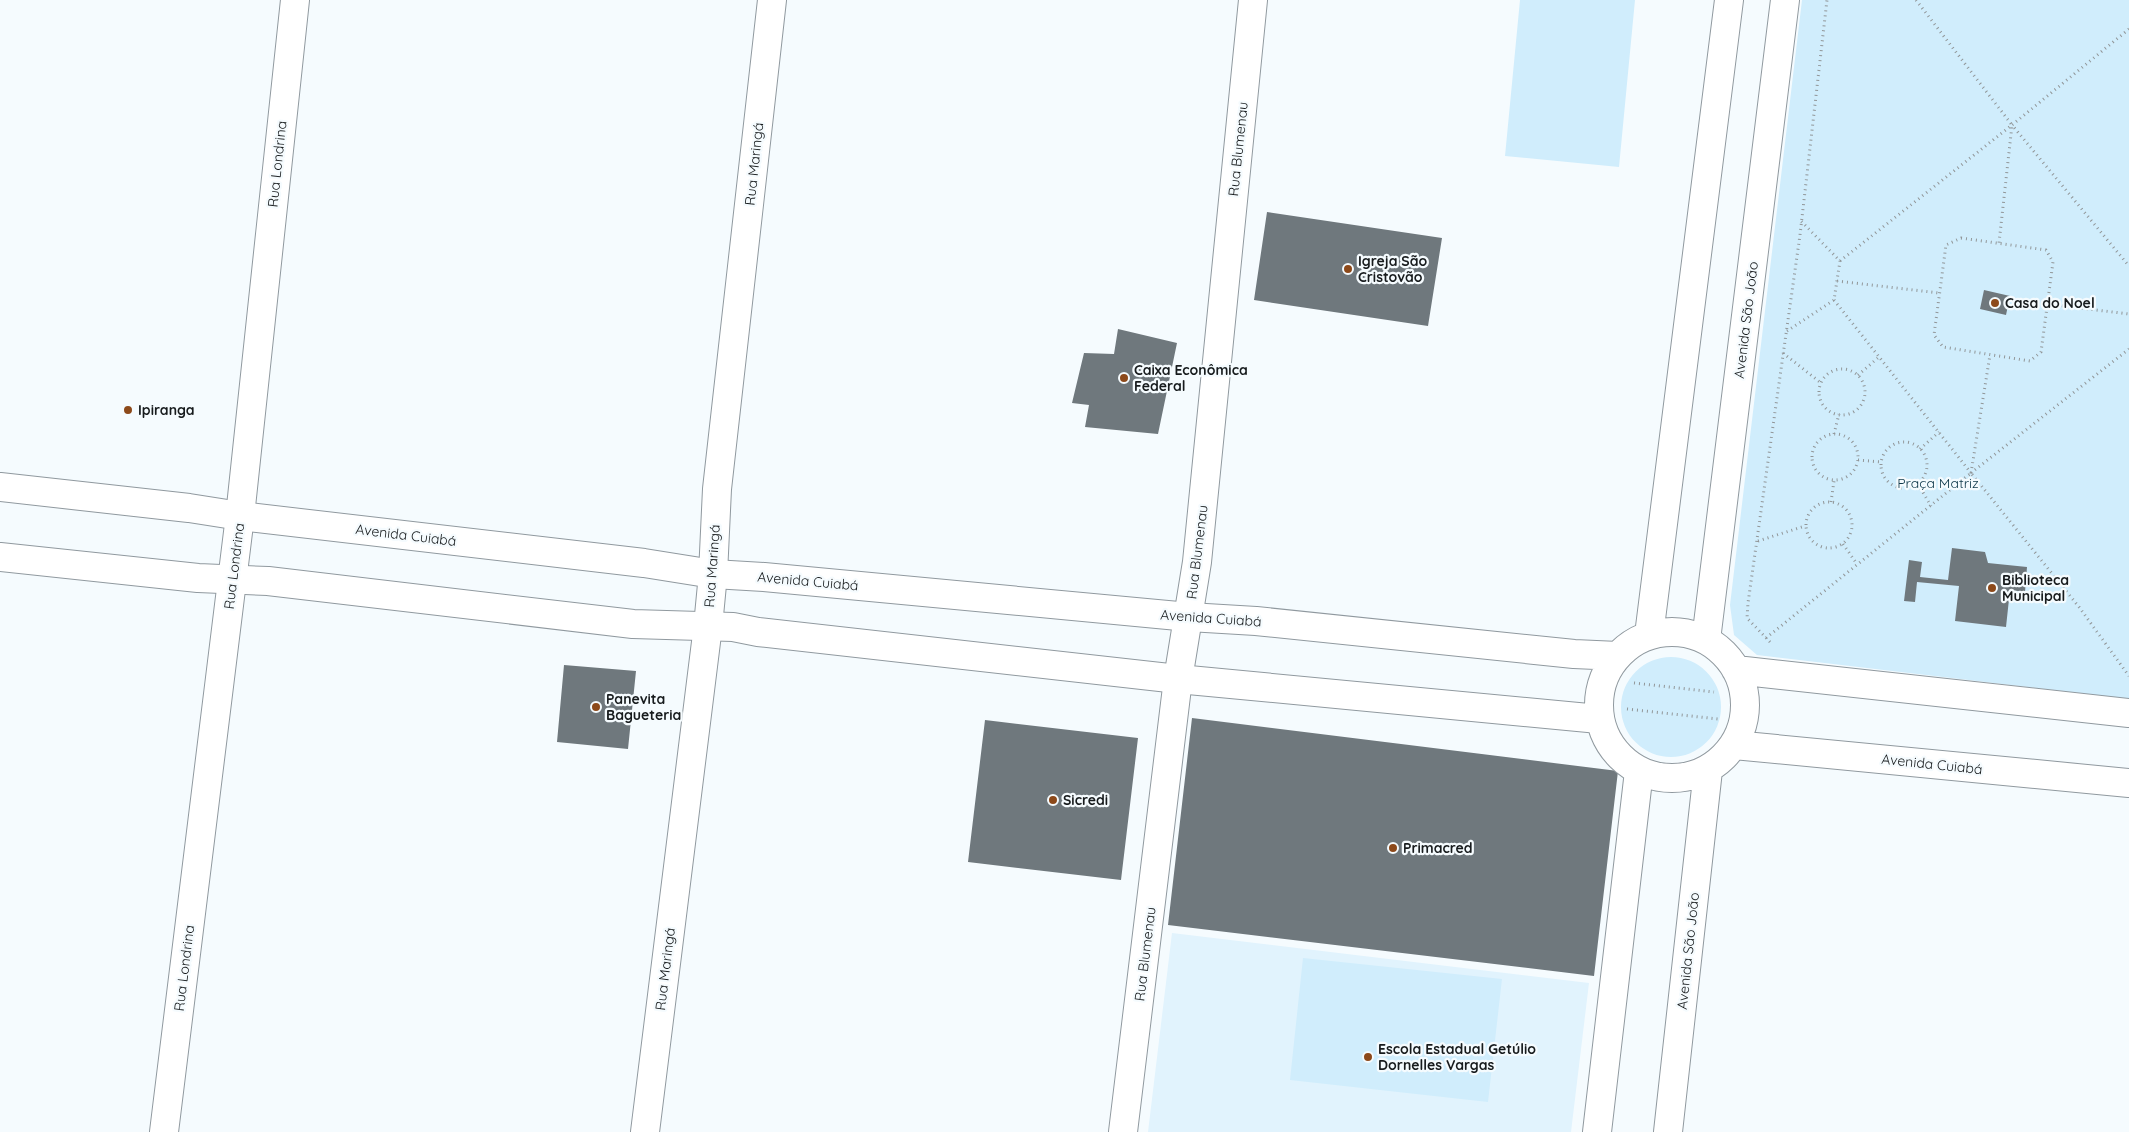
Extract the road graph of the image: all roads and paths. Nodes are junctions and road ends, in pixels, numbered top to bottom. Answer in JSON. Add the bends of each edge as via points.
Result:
{"nodes":[{"id":1,"x":295,"y":0,"type":"edge"},
{"id":2,"x":772,"y":0,"type":"edge"},
{"id":3,"x":1253,"y":0,"type":"edge"},
{"id":4,"x":1729,"y":0,"type":"edge"},
{"id":5,"x":1785,"y":0,"type":"edge"},
{"id":6,"x":1827,"y":0,"type":"edge"},
{"id":7,"x":1916,"y":0,"type":"edge"},
{"id":8,"x":2129,"y":29,"type":"edge"},
{"id":9,"x":2012,"y":125,"type":"junction"},
{"id":10,"x":1801,"y":221,"type":"junction"},
{"id":11,"x":2000,"y":243,"type":"junction"},
{"id":12,"x":1840,"y":262,"type":"junction"},
{"id":13,"x":2129,"y":266,"type":"edge"},
{"id":14,"x":1837,"y":281,"type":"junction"},
{"id":15,"x":1939,"y":293,"type":"junction"},
{"id":16,"x":1834,"y":300,"type":"junction"},
{"id":17,"x":2047,"y":304,"type":"junction"},
{"id":18,"x":2129,"y":314,"type":"edge"},
{"id":19,"x":1787,"y":331,"type":"junction"},
{"id":20,"x":2129,"y":349,"type":"edge"},
{"id":21,"x":1784,"y":352,"type":"junction"},
{"id":22,"x":1990,"y":354,"type":"junction"},
{"id":23,"x":1879,"y":357,"type":"junction"},
{"id":24,"x":1858,"y":375,"type":"junction"},
{"id":25,"x":1821,"y":383,"type":"junction"},
{"id":26,"x":1838,"y":414,"type":"junction"},
{"id":27,"x":1939,"y":432,"type":"junction"},
{"id":28,"x":1834,"y":434,"type":"junction"},
{"id":29,"x":1920,"y":449,"type":"junction"},
{"id":30,"x":1858,"y":460,"type":"junction"},
{"id":31,"x":1881,"y":462,"type":"junction"},
{"id":32,"x":1971,"y":473,"type":"junction"},
{"id":33,"x":1834,"y":481,"type":"junction"},
{"id":34,"x":1918,"y":484,"type":"junction"},
{"id":35,"x":0,"y":487,"type":"edge"},
{"id":36,"x":1831,"y":502,"type":"junction"},
{"id":37,"x":1931,"y":506,"type":"junction"},
{"id":38,"x":240,"y":516,"type":"junction"},
{"id":39,"x":1806,"y":526,"type":"junction"},
{"id":40,"x":1758,"y":541,"type":"junction"},
{"id":41,"x":1843,"y":544,"type":"junction"},
{"id":42,"x":0,"y":557,"type":"edge"},
{"id":43,"x":1858,"y":564,"type":"junction"},
{"id":44,"x":713,"y":574,"type":"junction"},
{"id":45,"x":231,"y":580,"type":"junction"},
{"id":46,"x":1188,"y":617,"type":"junction"},
{"id":47,"x":708,"y":626,"type":"junction"},
{"id":48,"x":1649,"y":635,"type":"junction"},
{"id":49,"x":1766,"y":638,"type":"junction"},
{"id":50,"x":1706,"y":640,"type":"junction"},
{"id":51,"x":1771,"y":644,"type":"dead end"},
{"id":52,"x":1618,"y":656,"type":"junction"},
{"id":53,"x":1736,"y":670,"type":"junction"},
{"id":54,"x":2129,"y":676,"type":"edge"},
{"id":55,"x":1178,"y":679,"type":"junction"},
{"id":56,"x":2129,"y":713,"type":"edge"},
{"id":57,"x":1599,"y":719,"type":"junction"},
{"id":58,"x":1734,"y":745,"type":"junction"},
{"id":59,"x":1708,"y":770,"type":"junction"},
{"id":60,"x":1639,"y":771,"type":"junction"},
{"id":61,"x":2129,"y":783,"type":"edge"},
{"id":62,"x":164,"y":1132,"type":"edge"},
{"id":63,"x":645,"y":1132,"type":"edge"},
{"id":64,"x":1123,"y":1132,"type":"edge"},
{"id":65,"x":1597,"y":1132,"type":"edge"},
{"id":66,"x":1668,"y":1132,"type":"edge"}],
"edges":[{"from":1,"to":38,"type":"street","name":"Rua Londrina"},
{"from":2,"to":44,"type":"street","name":"Rua Maringá","via":[[717,489]]},
{"from":3,"to":46,"type":"street","name":"Rua Blumenau","via":[[1198,562]]},
{"from":4,"to":48,"type":"street"},
{"from":5,"to":50,"type":"street","name":"Avenida São João"},
{"from":6,"to":10,"type":"path"},
{"from":7,"to":9,"type":"path"},
{"from":8,"to":9,"type":"path"},
{"from":9,"to":11,"type":"path"},
{"from":9,"to":12,"type":"path"},
{"from":9,"to":13,"type":"path"},
{"from":10,"to":12,"type":"path"},
{"from":10,"to":19,"type":"path"},
{"from":11,"to":15,"type":"path","via":[[1961,238],[1946,245]]},
{"from":11,"to":17,"type":"path","via":[[2046,250],[2053,262]]},
{"from":12,"to":14,"type":"path"},
{"from":14,"to":15,"type":"path"},
{"from":14,"to":16,"type":"path"},
{"from":15,"to":22,"type":"path","via":[[1934,335],[1943,347]]},
{"from":16,"to":19,"type":"path"},
{"from":16,"to":23,"type":"path"},
{"from":17,"to":18,"type":"path"},
{"from":17,"to":22,"type":"path","via":[[2041,352],[2030,361]]},
{"from":19,"to":21,"type":"path"},
{"from":20,"to":32,"type":"path"},
{"from":21,"to":25,"type":"path"},
{"from":21,"to":40,"type":"path"},
{"from":22,"to":32,"type":"path"},
{"from":23,"to":24,"type":"path"},
{"from":23,"to":27,"type":"path"},
{"from":24,"to":25,"type":"path","via":[[1849,369],[1834,370]]},
{"from":24,"to":26,"type":"path","via":[[1865,391],[1861,405],[1850,414]]},
{"from":25,"to":26,"type":"path","via":[[1819,396],[1822,404]]},
{"from":26,"to":28,"type":"path"},
{"from":27,"to":29,"type":"path"},
{"from":27,"to":32,"type":"path"},
{"from":28,"to":30,"type":"path","via":[[1853,443]]},
{"from":28,"to":33,"type":"path","via":[[1820,439],[1812,462],[1821,475]]},
{"from":29,"to":31,"type":"path","via":[[1910,443],[1896,444],[1883,454]]},
{"from":29,"to":34,"type":"path","via":[[1927,465]]},
{"from":30,"to":31,"type":"path"},
{"from":30,"to":33,"type":"path","via":[[1850,476]]},
{"from":31,"to":34,"type":"path","via":[[1884,478],[1896,488],[1911,488]]},
{"from":32,"to":37,"type":"path"},
{"from":32,"to":54,"type":"path","via":[[2079,607]]},
{"from":33,"to":36,"type":"path"},
{"from":34,"to":37,"type":"path"},
{"from":35,"to":38,"type":"street","name":"Avenida Cuiabá"},
{"from":36,"to":39,"type":"path","via":[[1814,508],[1808,514]]},
{"from":36,"to":41,"type":"path","via":[[1841,506],[1850,517],[1851,532]]},
{"from":37,"to":43,"type":"path"},
{"from":38,"to":44,"type":"street","name":"Avenida Cuiabá"},
{"from":38,"to":45,"type":"street","name":"Rua Londrina"},
{"from":39,"to":40,"type":"path"},
{"from":39,"to":41,"type":"path","via":[[1808,537],[1820,547],[1828,549]]},
{"from":40,"to":49,"type":"path","via":[[1748,618]]},
{"from":41,"to":43,"type":"path"},
{"from":42,"to":45,"type":"street"},
{"from":43,"to":49,"type":"path"},
{"from":44,"to":46,"type":"street","name":"Avenida Cuiabá"},
{"from":44,"to":47,"type":"street","name":"Rua Maringá"},
{"from":45,"to":47,"type":"street","via":[[268,581],[633,624]]},
{"from":45,"to":62,"type":"street","name":"Rua Londrina"},
{"from":46,"to":52,"type":"street","name":"Avenida Cuiabá"},
{"from":46,"to":55,"type":"street","name":"Rua Blumenau"},
{"from":47,"to":55,"type":"street"},
{"from":47,"to":63,"type":"street","name":"Rua Maringá"},
{"from":48,"to":50,"type":"street","via":[[1668,632]]},
{"from":48,"to":52,"type":"street"},
{"from":49,"to":51,"type":"path"},
{"from":50,"to":53,"type":"street","via":[[1723,653]]},
{"from":52,"to":57,"type":"street","via":[[1600,692]]},
{"from":53,"to":56,"type":"street"},
{"from":53,"to":58,"type":"street","via":[[1743,688],[1745,708],[1742,727]]},
{"from":55,"to":57,"type":"street"},
{"from":55,"to":64,"type":"street","name":"Rua Blumenau"},
{"from":57,"to":60,"type":"street","via":[[1613,748]]},
{"from":58,"to":59,"type":"street"},
{"from":58,"to":61,"type":"street","name":"Avenida Cuiabá"},
{"from":59,"to":60,"type":"street","via":[[1673,779]]},
{"from":59,"to":66,"type":"street","name":"Avenida São João"},
{"from":60,"to":65,"type":"street"}]}
